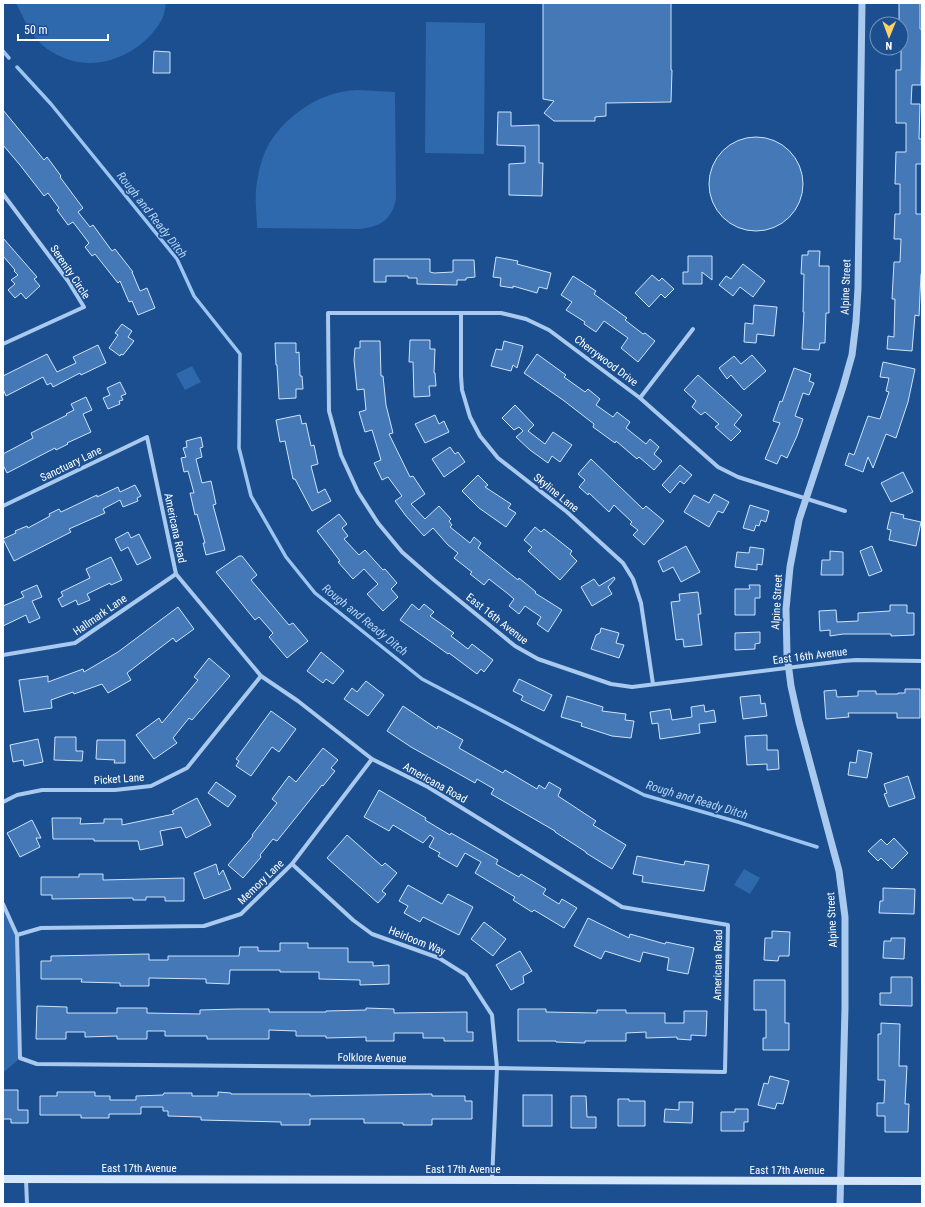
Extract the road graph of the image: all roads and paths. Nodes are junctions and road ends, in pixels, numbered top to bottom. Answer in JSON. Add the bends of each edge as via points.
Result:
{"nodes":[{"id":1,"x":862,"y":3,"type":"edge"},
{"id":2,"x":3,"y":194,"type":"edge"},
{"id":3,"x":328,"y":313,"type":"joint"},
{"id":4,"x":461,"y":313,"type":"junction"},
{"id":5,"x":693,"y":329,"type":"dead end"},
{"id":6,"x":3,"y":344,"type":"edge"},
{"id":7,"x":640,"y":398,"type":"junction"},
{"id":8,"x":147,"y":437,"type":"joint"},
{"id":9,"x":805,"y":498,"type":"junction"},
{"id":10,"x":3,"y":506,"type":"edge"},
{"id":11,"x":845,"y":511,"type":"dead end"},
{"id":12,"x":176,"y":574,"type":"junction"},
{"id":13,"x":3,"y":655,"type":"edge"},
{"id":14,"x":922,"y":661,"type":"edge"},
{"id":15,"x":788,"y":667,"type":"junction"},
{"id":16,"x":262,"y":676,"type":"junction"},
{"id":17,"x":653,"y":684,"type":"junction"},
{"id":18,"x":372,"y":759,"type":"junction"},
{"id":19,"x":3,"y":802,"type":"edge"},
{"id":20,"x":292,"y":864,"type":"junction"},
{"id":21,"x":3,"y":904,"type":"edge"},
{"id":22,"x":17,"y":936,"type":"junction"},
{"id":23,"x":497,"y":1068,"type":"junction"},
{"id":24,"x":725,"y":1072,"type":"joint"},
{"id":25,"x":3,"y":1179,"type":"edge"},
{"id":26,"x":26,"y":1179,"type":"junction"},
{"id":27,"x":492,"y":1180,"type":"junction"},
{"id":28,"x":840,"y":1181,"type":"junction"},
{"id":29,"x":922,"y":1181,"type":"edge"},
{"id":30,"x":27,"y":1204,"type":"edge"},
{"id":31,"x":840,"y":1204,"type":"edge"}],
"edges":[{"from":1,"to":9,"type":"street","name":"Alpine Street","via":[[856,322],[852,355],[843,387]]},
{"from":2,"to":6,"type":"street","name":"Serenity Circle","via":[[68,281],[84,308]]},
{"from":3,"to":4,"type":"street","name":"Cherrywood Drive"},
{"from":3,"to":17,"type":"street","name":"East 16th Avenue","via":[[329,411],[341,454],[358,492],[378,523],[402,552],[515,646],[538,660],[611,684],[632,687]]},
{"from":4,"to":7,"type":"street","name":"Cherrywood Drive","via":[[501,313],[526,319],[549,330]]},
{"from":4,"to":17,"type":"street","name":"Skyline Lane","via":[[460,376],[470,417],[480,436],[498,458],[567,512],[623,563],[633,579],[641,602]]},
{"from":5,"to":7,"type":"street"},
{"from":7,"to":9,"type":"street","name":"Cherrywood Drive","via":[[718,467],[738,477]]},
{"from":8,"to":10,"type":"street","name":"Sanctuary Lane"},
{"from":8,"to":12,"type":"street","name":"Americana Road"},
{"from":9,"to":11,"type":"street","name":"Cherrywood Drive"},
{"from":9,"to":15,"type":"street","name":"Alpine Street","via":[[798,520],[790,567],[786,609]]},
{"from":12,"to":13,"type":"street","name":"Hallmark Lane","via":[[75,643]]},
{"from":12,"to":16,"type":"street","name":"Americana Road"},
{"from":14,"to":15,"type":"street","name":"East 16th Avenue","via":[[856,660]]},
{"from":15,"to":17,"type":"street","name":"East 16th Avenue"},
{"from":15,"to":28,"type":"street","name":"Alpine Street","via":[[799,722],[839,871],[843,895],[845,1008]]},
{"from":16,"to":18,"type":"street","name":"Americana Road"},
{"from":16,"to":19,"type":"street","name":"Picket Lane","via":[[187,768],[151,786],[115,790],[42,790],[17,795]]},
{"from":18,"to":20,"type":"street","name":"Memory Lane"},
{"from":18,"to":24,"type":"street","name":"Americana Road","via":[[428,787],[622,907],[728,925]]},
{"from":20,"to":22,"type":"street","name":"Memory Lane","via":[[241,914],[204,926],[41,928]]},
{"from":20,"to":23,"type":"street","name":"Heirloom Way","via":[[372,934],[439,958],[466,975],[492,1015]]},
{"from":21,"to":22,"type":"street"},
{"from":22,"to":23,"type":"street","name":"Folklore Avenue","via":[[20,1058],[36,1064]]},
{"from":23,"to":24,"type":"street","name":"Folklore Avenue"},
{"from":23,"to":27,"type":"street","name":"Heirloom Way"},
{"from":25,"to":26,"type":"main road","name":"East 17th Avenue"},
{"from":26,"to":27,"type":"main road","name":"East 17th Avenue"},
{"from":26,"to":30,"type":"street"},
{"from":27,"to":28,"type":"main road","name":"East 17th Avenue"},
{"from":28,"to":29,"type":"main road","name":"East 17th Avenue"},
{"from":28,"to":31,"type":"street","name":"Alpine Street"}]}
